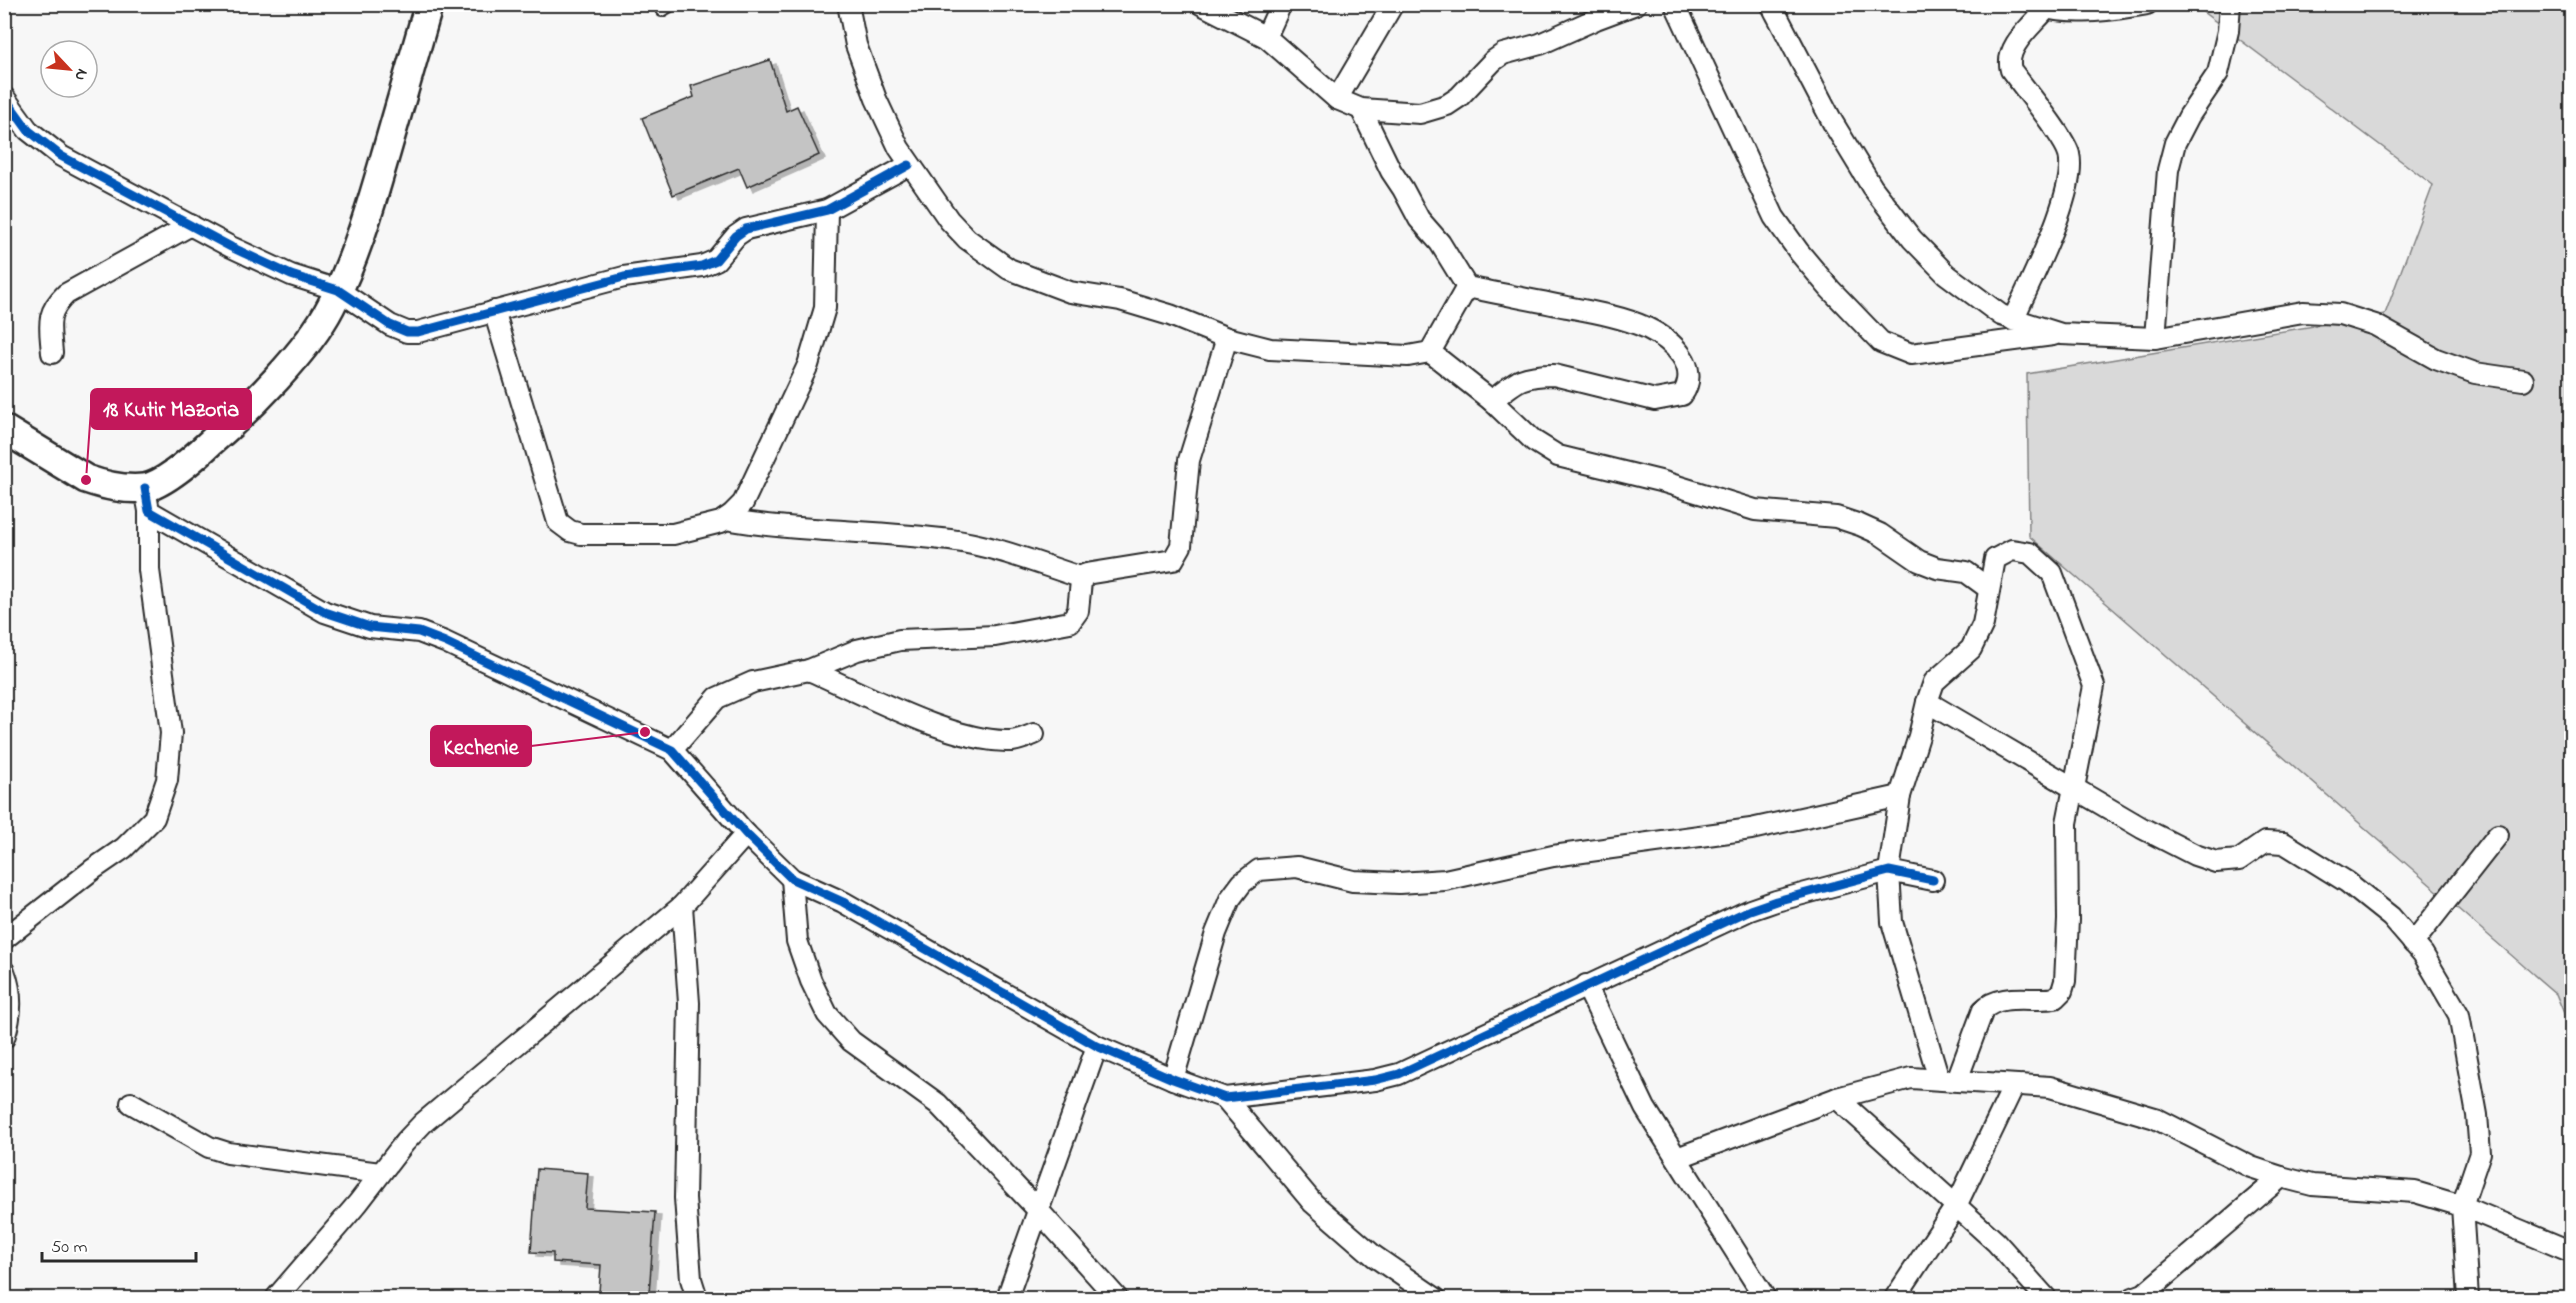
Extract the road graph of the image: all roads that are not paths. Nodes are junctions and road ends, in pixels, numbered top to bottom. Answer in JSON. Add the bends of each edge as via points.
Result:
{"nodes":[{"id":1,"x":429,"y":4,"type":"edge"},
{"id":2,"x":674,"y":4,"type":"edge"},
{"id":3,"x":848,"y":4,"type":"edge"},
{"id":4,"x":1201,"y":4,"type":"edge"},
{"id":5,"x":1281,"y":4,"type":"edge"},
{"id":6,"x":1393,"y":4,"type":"edge"},
{"id":7,"x":1636,"y":4,"type":"edge"},
{"id":8,"x":1675,"y":4,"type":"edge"},
{"id":9,"x":1771,"y":4,"type":"edge"},
{"id":10,"x":2147,"y":4,"type":"edge"},
{"id":11,"x":2230,"y":4,"type":"edge"},
{"id":12,"x":2039,"y":7,"type":"edge"},
{"id":13,"x":662,"y":11,"type":"dead end"},
{"id":14,"x":1266,"y":37,"type":"junction"},
{"id":15,"x":4,"y":97,"type":"edge"},
{"id":16,"x":1337,"y":99,"type":"junction"},
{"id":17,"x":1361,"y":109,"type":"junction"},
{"id":18,"x":909,"y":165,"type":"junction"},
{"id":19,"x":827,"y":210,"type":"junction"},
{"id":20,"x":191,"y":225,"type":"junction"},
{"id":21,"x":1467,"y":287,"type":"junction"},
{"id":22,"x":338,"y":290,"type":"junction"},
{"id":23,"x":494,"y":311,"type":"junction"},
{"id":24,"x":2013,"y":320,"type":"junction"},
{"id":25,"x":2061,"y":334,"type":"junction"},
{"id":26,"x":1227,"y":338,"type":"junction"},
{"id":27,"x":2155,"y":338,"type":"junction"},
{"id":28,"x":1430,"y":352,"type":"junction"},
{"id":29,"x":51,"y":353,"type":"dead end"},
{"id":30,"x":2523,"y":380,"type":"dead end"},
{"id":31,"x":1492,"y":401,"type":"junction"},
{"id":32,"x":4,"y":429,"type":"edge"},
{"id":33,"x":147,"y":500,"type":"junction"},
{"id":34,"x":725,"y":519,"type":"junction"},
{"id":35,"x":1083,"y":578,"type":"junction"},
{"id":36,"x":1988,"y":588,"type":"junction"},
{"id":37,"x":809,"y":670,"type":"junction"},
{"id":38,"x":1927,"y":702,"type":"junction"},
{"id":39,"x":1034,"y":734,"type":"dead end"},
{"id":40,"x":672,"y":750,"type":"junction"},
{"id":41,"x":2074,"y":788,"type":"junction"},
{"id":42,"x":1900,"y":796,"type":"junction"},
{"id":43,"x":746,"y":834,"type":"junction"},
{"id":44,"x":2499,"y":835,"type":"dead end"},
{"id":45,"x":1889,"y":871,"type":"junction"},
{"id":46,"x":792,"y":879,"type":"junction"},
{"id":47,"x":1933,"y":880,"type":"dead end"},
{"id":48,"x":682,"y":906,"type":"junction"},
{"id":49,"x":4,"y":939,"type":"edge"},
{"id":50,"x":2413,"y":943,"type":"junction"},
{"id":51,"x":4,"y":971,"type":"edge"},
{"id":52,"x":1586,"y":986,"type":"junction"},
{"id":53,"x":4,"y":1038,"type":"edge"},
{"id":54,"x":1097,"y":1046,"type":"junction"},
{"id":55,"x":1948,"y":1079,"type":"junction"},
{"id":56,"x":1173,"y":1080,"type":"junction"},
{"id":57,"x":2014,"y":1085,"type":"junction"},
{"id":58,"x":1225,"y":1098,"type":"junction"},
{"id":59,"x":1837,"y":1098,"type":"junction"},
{"id":60,"x":132,"y":1103,"type":"dead end"},
{"id":61,"x":1677,"y":1158,"type":"junction"},
{"id":62,"x":380,"y":1173,"type":"junction"},
{"id":63,"x":2282,"y":1177,"type":"junction"},
{"id":64,"x":1956,"y":1206,"type":"junction"},
{"id":65,"x":2462,"y":1206,"type":"junction"},
{"id":66,"x":1038,"y":1210,"type":"junction"},
{"id":67,"x":2571,"y":1252,"type":"edge"},
{"id":68,"x":276,"y":1299,"type":"edge"},
{"id":69,"x":697,"y":1299,"type":"edge"},
{"id":70,"x":1007,"y":1299,"type":"edge"},
{"id":71,"x":1117,"y":1299,"type":"edge"},
{"id":72,"x":1435,"y":1299,"type":"edge"},
{"id":73,"x":1765,"y":1299,"type":"edge"},
{"id":74,"x":1895,"y":1299,"type":"edge"},
{"id":75,"x":2046,"y":1299,"type":"edge"},
{"id":76,"x":2133,"y":1299,"type":"edge"},
{"id":77,"x":2468,"y":1299,"type":"edge"}],
"edges":[{"from":1,"to":22,"type":"main road","via":[[370,208]]},
{"from":2,"to":13,"type":"lane"},
{"from":3,"to":18,"type":"street","via":[[856,45],[876,99]]},
{"from":4,"to":14,"type":"street"},
{"from":5,"to":14,"type":"street"},
{"from":6,"to":16,"type":"street"},
{"from":7,"to":17,"type":"street","via":[[1540,44],[1503,54],[1447,105],[1420,113]]},
{"from":8,"to":25,"type":"street","via":[[1774,217],[1798,252],[1881,342],[1911,354]]},
{"from":9,"to":24,"type":"street","via":[[1833,123],[1872,187],[1912,239],[1946,274]]},
{"from":10,"to":12,"type":"street","via":[[2081,12]]},
{"from":11,"to":27,"type":"street","via":[[2218,73],[2175,143],[2169,170]]},
{"from":12,"to":24,"type":"street","via":[[2010,52],[2008,62],[2064,144],[2070,166],[2063,205]]},
{"from":14,"to":16,"type":"street"},
{"from":15,"to":20,"type":"street","via":[[28,130],[48,148]]},
{"from":16,"to":17,"type":"street"},
{"from":17,"to":21,"type":"street","via":[[1390,171]]},
{"from":18,"to":19,"type":"street"},
{"from":18,"to":26,"type":"street","via":[[967,239],[1009,268],[1070,292],[1120,300],[1170,315]]},
{"from":19,"to":23,"type":"street","via":[[746,229],[716,260],[702,266],[624,277]]},
{"from":19,"to":34,"type":"street","via":[[825,308],[815,345],[743,503]]},
{"from":20,"to":22,"type":"street","via":[[291,275]]},
{"from":20,"to":29,"type":"street","via":[[66,294],[54,305],[50,316]]},
{"from":21,"to":28,"type":"street"},
{"from":21,"to":31,"type":"street","via":[[1589,311],[1649,329],[1678,350],[1690,378],[1682,395],[1655,400],[1554,375],[1537,375],[1520,379]]},
{"from":22,"to":23,"type":"street","via":[[407,332]]},
{"from":22,"to":33,"type":"main road","via":[[306,343],[279,376]]},
{"from":23,"to":34,"type":"street","via":[[558,522],[581,534],[646,535],[674,534]]},
{"from":24,"to":25,"type":"street"},
{"from":25,"to":27,"type":"street"},
{"from":26,"to":28,"type":"street","via":[[1298,352],[1408,356]]},
{"from":26,"to":35,"type":"street","via":[[1190,460],[1178,555],[1161,564],[1086,574]]},
{"from":27,"to":30,"type":"street","via":[[2303,312],[2340,314],[2375,325],[2436,359],[2475,373]]},
{"from":28,"to":31,"type":"street"},
{"from":31,"to":36,"type":"street","via":[[1534,441],[1558,456],[1654,479],[1755,510],[1836,517],[1880,534],[1928,565],[1966,572]]},
{"from":32,"to":33,"type":"main road","via":[[86,478]]},
{"from":33,"to":40,"type":"street","via":[[325,612],[370,627],[419,632],[446,642]]},
{"from":33,"to":49,"type":"street","via":[[149,570],[171,733],[167,780],[154,818],[124,849]]},
{"from":34,"to":35,"type":"street","via":[[774,527],[966,543]]},
{"from":35,"to":37,"type":"street","via":[[1081,603],[1070,622],[994,636],[900,640],[857,650]]},
{"from":36,"to":38,"type":"street","via":[[1983,624],[1971,649],[1934,682]]},
{"from":36,"to":41,"type":"street","via":[[1995,559],[2012,550],[2030,553],[2052,573],[2094,686]]},
{"from":37,"to":39,"type":"street","via":[[943,729],[999,741],[1015,741]]},
{"from":37,"to":40,"type":"street","via":[[753,682],[717,698]]},
{"from":38,"to":41,"type":"street"},
{"from":38,"to":42,"type":"street"},
{"from":40,"to":43,"type":"street"},
{"from":41,"to":50,"type":"street","via":[[2163,839],[2216,862],[2239,860],[2265,842],[2284,843],[2347,882],[2391,917]]},
{"from":41,"to":55,"type":"street","via":[[2067,824],[2068,920],[2062,991],[2055,998],[2044,1000],[1990,1003]]},
{"from":42,"to":45,"type":"street"},
{"from":42,"to":56,"type":"street","via":[[1751,829],[1553,856],[1445,880],[1353,881],[1297,867],[1259,870],[1230,899]]},
{"from":43,"to":46,"type":"street"},
{"from":43,"to":48,"type":"street"},
{"from":44,"to":50,"type":"street"},
{"from":45,"to":47,"type":"street"},
{"from":45,"to":52,"type":"street","via":[[1750,910]]},
{"from":45,"to":55,"type":"street","via":[[1892,922]]},
{"from":46,"to":54,"type":"street","via":[[843,902]]},
{"from":46,"to":66,"type":"street","via":[[796,941],[827,1014],[851,1041],[938,1104]]},
{"from":48,"to":62,"type":"street","via":[[423,1123]]},
{"from":48,"to":69,"type":"street","via":[[688,1003],[685,1198],[691,1279]]},
{"from":50,"to":65,"type":"street","via":[[2458,1015],[2477,1115],[2480,1153]]},
{"from":51,"to":53,"type":"street","via":[[10,987],[11,1012]]},
{"from":52,"to":58,"type":"street","via":[[1399,1074]]},
{"from":52,"to":61,"type":"street","via":[[1645,1108]]},
{"from":54,"to":56,"type":"street"},
{"from":54,"to":66,"type":"street"},
{"from":55,"to":57,"type":"street"},
{"from":55,"to":59,"type":"street","via":[[1911,1078]]},
{"from":56,"to":58,"type":"street"},
{"from":57,"to":63,"type":"street","via":[[2050,1088],[2155,1118],[2252,1167]]},
{"from":57,"to":64,"type":"street"},
{"from":58,"to":72,"type":"street","via":[[1313,1203],[1374,1256]]},
{"from":59,"to":61,"type":"street"},
{"from":59,"to":64,"type":"street"},
{"from":60,"to":62,"type":"street","via":[[209,1147],[228,1153]]},
{"from":61,"to":73,"type":"street"},
{"from":62,"to":68,"type":"street"},
{"from":63,"to":65,"type":"street","via":[[2312,1185],[2415,1192]]},
{"from":63,"to":76,"type":"street","via":[[2144,1294]]},
{"from":64,"to":74,"type":"street"},
{"from":64,"to":75,"type":"street","via":[[1996,1242]]},
{"from":65,"to":67,"type":"street"},
{"from":65,"to":77,"type":"street"},
{"from":66,"to":70,"type":"street"},
{"from":66,"to":71,"type":"street"}]}
